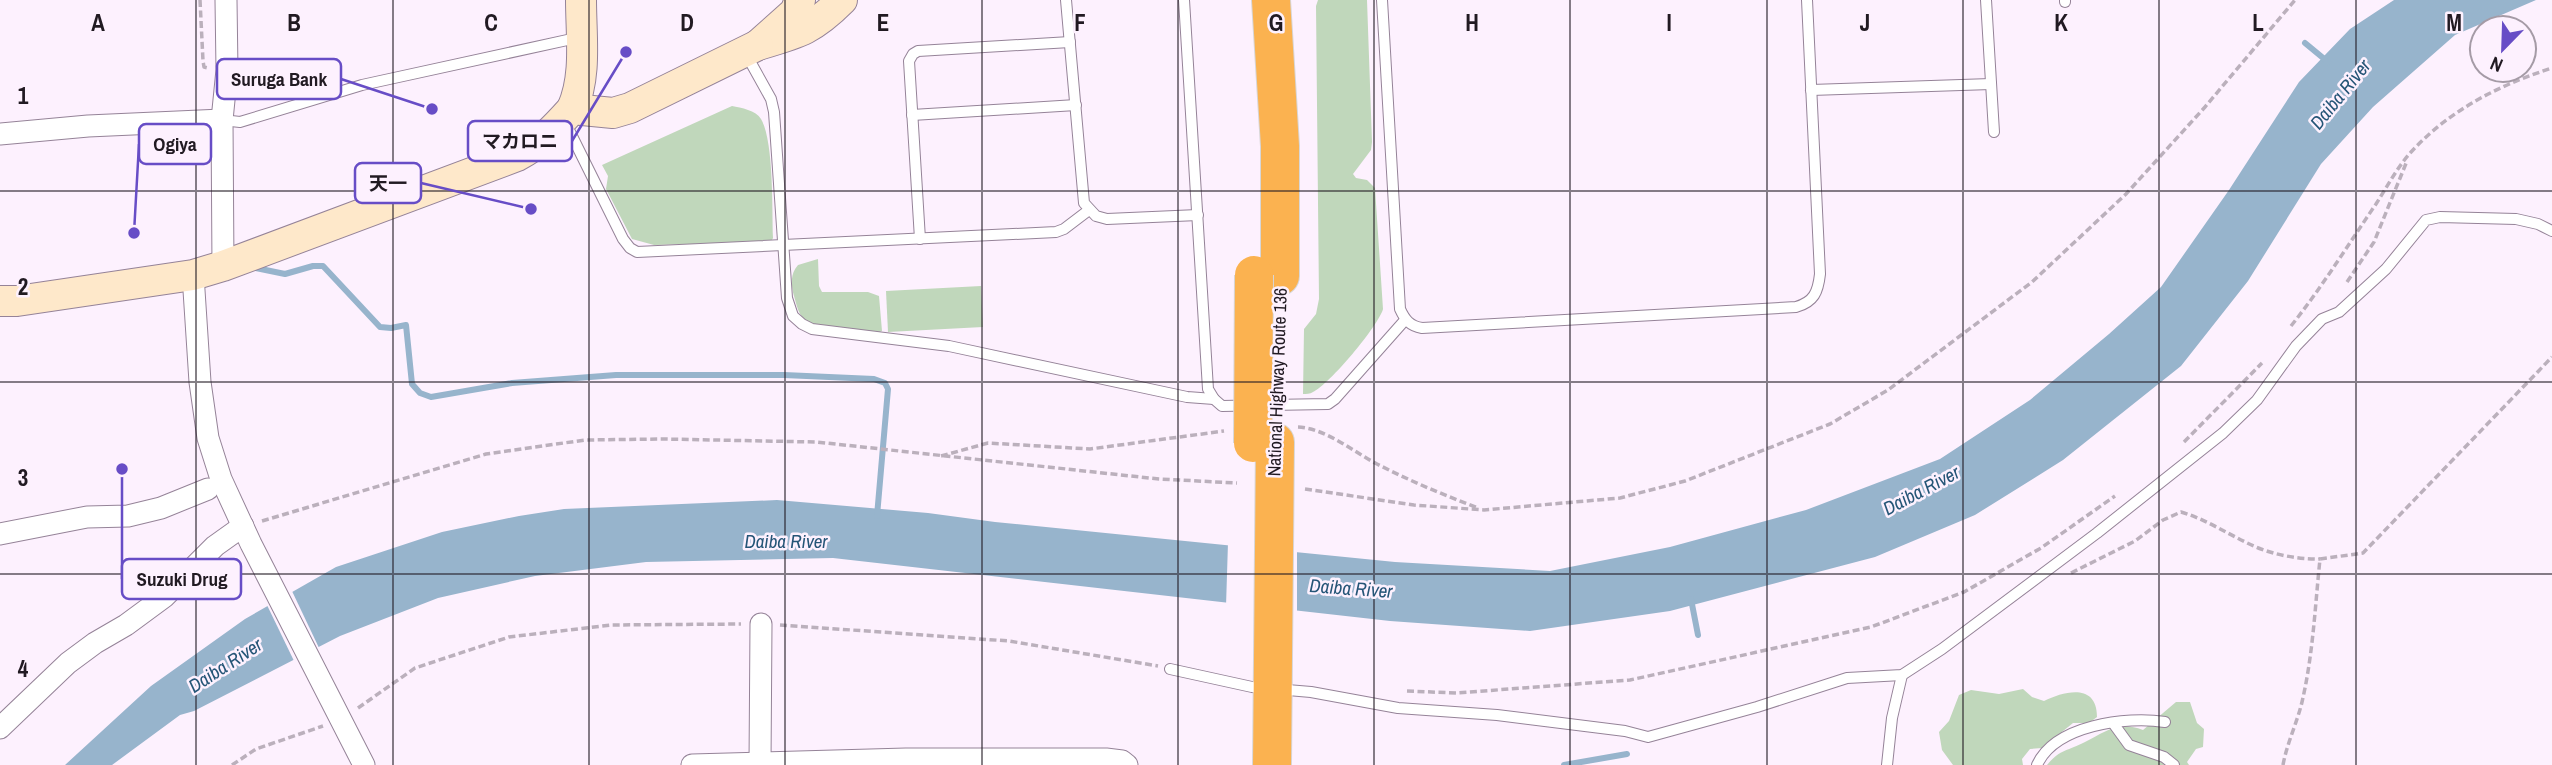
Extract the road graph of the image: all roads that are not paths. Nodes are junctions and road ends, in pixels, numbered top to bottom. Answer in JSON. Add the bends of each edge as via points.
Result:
{"nodes":[{"id":1,"x":226,"y":0,"type":"edge"},
{"id":2,"x":581,"y":0,"type":"edge"},
{"id":3,"x":800,"y":0,"type":"edge"},
{"id":4,"x":842,"y":0,"type":"edge"},
{"id":5,"x":1066,"y":0,"type":"edge"},
{"id":6,"x":1184,"y":0,"type":"edge"},
{"id":7,"x":1244,"y":0,"type":"edge"},
{"id":8,"x":1271,"y":0,"type":"edge"},
{"id":9,"x":1291,"y":0,"type":"edge"},
{"id":10,"x":1382,"y":0,"type":"edge"},
{"id":11,"x":1807,"y":0,"type":"edge"},
{"id":12,"x":1986,"y":0,"type":"edge"},
{"id":13,"x":581,"y":37,"type":"junction"},
{"id":14,"x":1070,"y":42,"type":"junction"},
{"id":15,"x":751,"y":48,"type":"junction"},
{"id":16,"x":1991,"y":84,"type":"junction"},
{"id":17,"x":1811,"y":90,"type":"junction"},
{"id":18,"x":1076,"y":105,"type":"junction"},
{"id":19,"x":568,"y":114,"type":"junction"},
{"id":20,"x":912,"y":115,"type":"junction"},
{"id":21,"x":222,"y":120,"type":"junction"},
{"id":22,"x":1994,"y":132,"type":"dead end"},
{"id":23,"x":0,"y":134,"type":"edge"},
{"id":24,"x":1280,"y":146,"type":"junction"},
{"id":25,"x":1089,"y":210,"type":"junction"},
{"id":26,"x":1198,"y":215,"type":"junction"},
{"id":27,"x":2552,"y":231,"type":"edge"},
{"id":28,"x":920,"y":239,"type":"junction"},
{"id":29,"x":784,"y":246,"type":"junction"},
{"id":30,"x":223,"y":266,"type":"junction"},
{"id":31,"x":193,"y":275,"type":"junction"},
{"id":32,"x":1267,"y":276,"type":"junction"},
{"id":33,"x":0,"y":301,"type":"edge"},
{"id":34,"x":1405,"y":320,"type":"junction"},
{"id":35,"x":1214,"y":400,"type":"junction"},
{"id":36,"x":208,"y":489,"type":"dead end"},
{"id":37,"x":0,"y":534,"type":"edge"},
{"id":38,"x":247,"y":535,"type":"junction"},
{"id":39,"x":761,"y":624,"type":"road end"},
{"id":40,"x":1170,"y":669,"type":"road end"},
{"id":41,"x":1902,"y":675,"type":"junction"},
{"id":42,"x":1262,"y":678,"type":"junction"},
{"id":43,"x":2165,"y":722,"type":"dead end"},
{"id":44,"x":2113,"y":723,"type":"junction"},
{"id":45,"x":0,"y":728,"type":"edge"},
{"id":46,"x":760,"y":764,"type":"edge"},
{"id":47,"x":363,"y":765,"type":"edge"},
{"id":48,"x":692,"y":765,"type":"edge"},
{"id":49,"x":1127,"y":765,"type":"edge"},
{"id":50,"x":1252,"y":765,"type":"edge"},
{"id":51,"x":1272,"y":765,"type":"edge"},
{"id":52,"x":1887,"y":765,"type":"edge"},
{"id":53,"x":2037,"y":765,"type":"edge"},
{"id":54,"x":2174,"y":765,"type":"edge"}],
"edges":[{"from":1,"to":21,"type":"street","via":[[228,70]]},
{"from":2,"to":13,"type":"street"},
{"from":3,"to":15,"type":"street","via":[[795,12]]},
{"from":4,"to":15,"type":"street","via":[[801,33]]},
{"from":5,"to":14,"type":"lane"},
{"from":6,"to":26,"type":"lane"},
{"from":7,"to":32,"type":"highway","name":"National Highway Route 136"},
{"from":8,"to":24,"type":"highway","name":"National Highway Route 136"},
{"from":9,"to":24,"type":"highway","via":[[1293,99]]},
{"from":10,"to":34,"type":"lane","via":[[1399,301]]},
{"from":11,"to":17,"type":"lane"},
{"from":12,"to":16,"type":"lane"},
{"from":13,"to":19,"type":"street","via":[[579,95]]},
{"from":13,"to":21,"type":"lane","via":[[362,85],[240,122]]},
{"from":14,"to":18,"type":"lane"},
{"from":14,"to":20,"type":"lane","via":[[918,51],[909,61]]},
{"from":15,"to":19,"type":"street","via":[[629,108]]},
{"from":15,"to":29,"type":"lane","via":[[774,112]]},
{"from":16,"to":17,"type":"lane"},
{"from":16,"to":22,"type":"lane"},
{"from":17,"to":34,"type":"lane","via":[[1820,274],[1814,298],[1806,304],[1422,328]]},
{"from":18,"to":20,"type":"lane"},
{"from":18,"to":25,"type":"lane","via":[[1084,203]]},
{"from":19,"to":29,"type":"lane","via":[[630,248]]},
{"from":19,"to":30,"type":"street","via":[[535,146],[517,156]]},
{"from":20,"to":28,"type":"lane"},
{"from":21,"to":23,"type":"street"},
{"from":21,"to":30,"type":"street"},
{"from":24,"to":32,"type":"highway","name":"National Highway Route 136"},
{"from":25,"to":26,"type":"lane","via":[[1107,219]]},
{"from":25,"to":28,"type":"lane","via":[[1056,232]]},
{"from":26,"to":35,"type":"lane","via":[[1208,389]]},
{"from":27,"to":41,"type":"lane","via":[[2516,219],[2426,220],[2386,269],[2339,312],[2322,319],[2296,346],[2257,400],[2223,433],[2097,533]]},
{"from":28,"to":29,"type":"lane"},
{"from":29,"to":35,"type":"lane","via":[[787,298],[793,316],[812,329],[949,346]]},
{"from":30,"to":31,"type":"street"},
{"from":31,"to":33,"type":"street"},
{"from":31,"to":38,"type":"street","via":[[208,438]]},
{"from":32,"to":42,"type":"highway","name":"National Highway Route 136"},
{"from":34,"to":35,"type":"lane","via":[[1328,404],[1222,405]]},
{"from":36,"to":37,"type":"street","via":[[128,516],[87,517]]},
{"from":38,"to":45,"type":"street","via":[[215,546],[164,597],[68,663]]},
{"from":38,"to":47,"type":"street"},
{"from":39,"to":46,"type":"street"},
{"from":40,"to":42,"type":"lane"},
{"from":41,"to":42,"type":"lane","via":[[1847,678],[1648,737],[1497,715],[1428,712],[1311,692]]},
{"from":41,"to":52,"type":"lane"},
{"from":42,"to":50,"type":"highway","name":"National Highway Route 136"},
{"from":42,"to":51,"type":"highway","name":"National Highway Route 136"},
{"from":43,"to":44,"type":"lane"},
{"from":44,"to":53,"type":"lane","via":[[2054,742]]},
{"from":44,"to":54,"type":"lane","via":[[2129,745]]},
{"from":46,"to":48,"type":"street"},
{"from":46,"to":49,"type":"street","via":[[1106,759]]}]}
